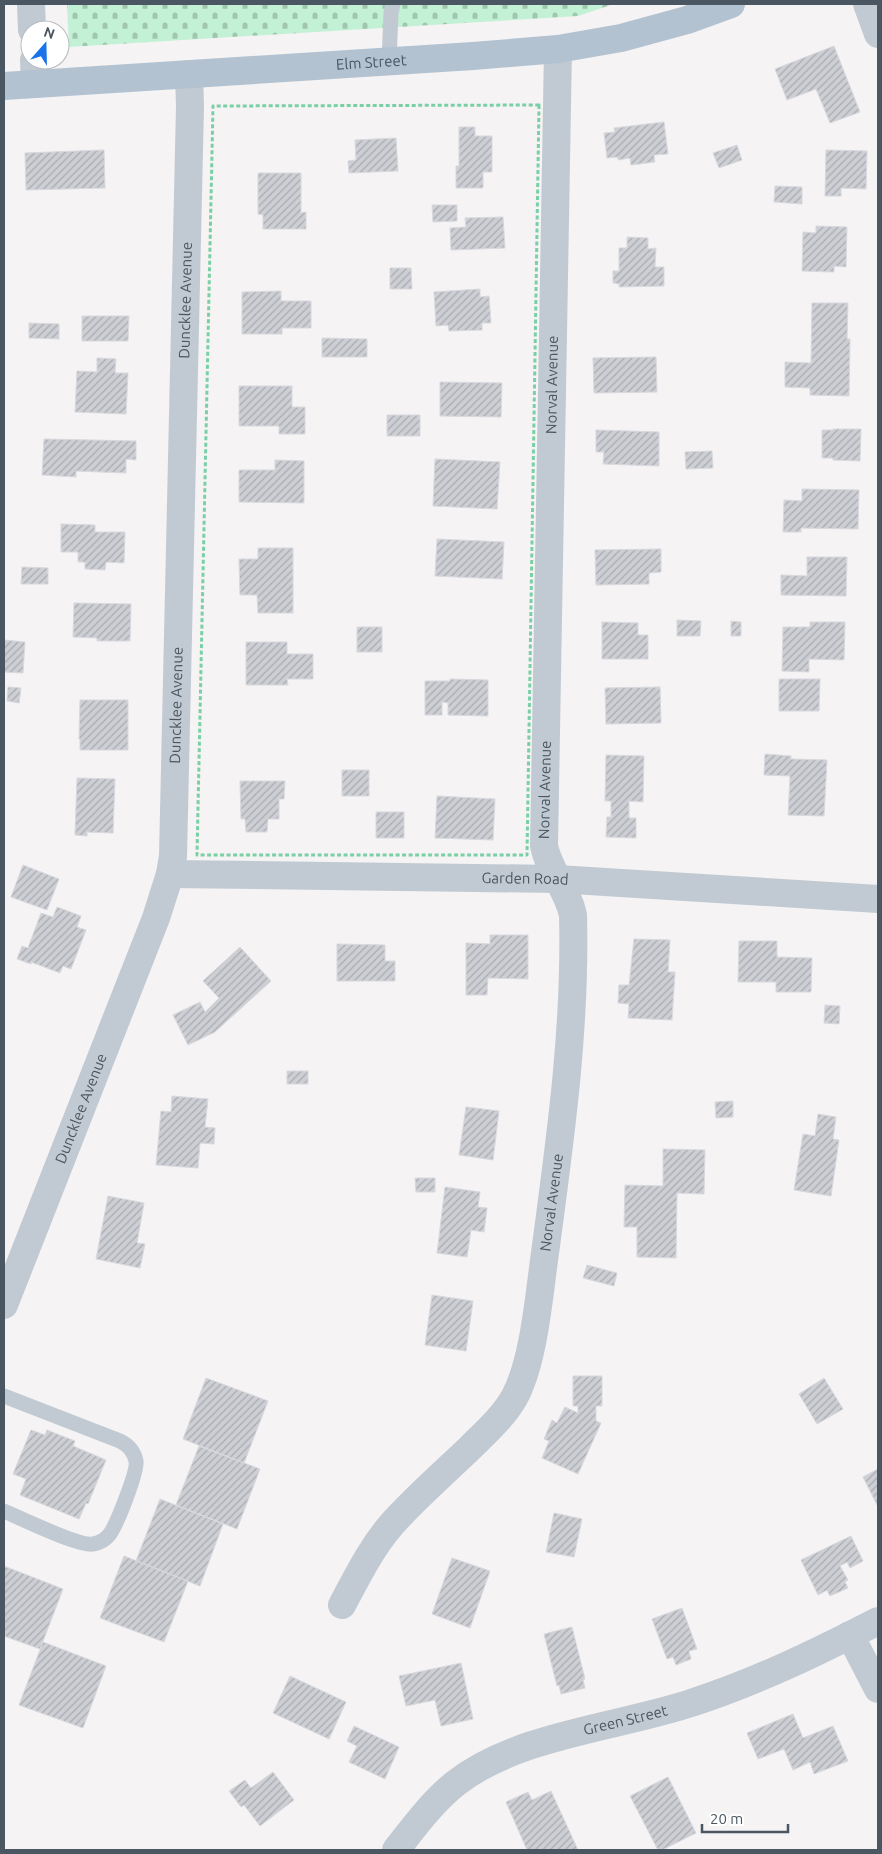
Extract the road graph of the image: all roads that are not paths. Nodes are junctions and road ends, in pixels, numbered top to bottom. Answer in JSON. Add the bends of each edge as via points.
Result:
{"nodes":[{"id":1,"x":31,"y":4,"type":"edge"},
{"id":2,"x":393,"y":4,"type":"edge"},
{"id":3,"x":730,"y":4,"type":"edge"},
{"id":4,"x":867,"y":4,"type":"edge"},
{"id":5,"x":32,"y":20,"type":"edge"},
{"id":6,"x":878,"y":34,"type":"edge"},
{"id":7,"x":558,"y":49,"type":"junction"},
{"id":8,"x":389,"y":61,"type":"junction"},
{"id":9,"x":35,"y":72,"type":"edge"},
{"id":10,"x":189,"y":74,"type":"junction"},
{"id":11,"x":4,"y":86,"type":"edge"},
{"id":12,"x":170,"y":874,"type":"junction"},
{"id":13,"x":557,"y":879,"type":"junction"},
{"id":14,"x":878,"y":898,"type":"edge"},
{"id":15,"x":4,"y":1305,"type":"edge"},
{"id":16,"x":4,"y":1396,"type":"edge"},
{"id":17,"x":4,"y":1511,"type":"edge"},
{"id":18,"x":342,"y":1605,"type":"dead end"},
{"id":19,"x":878,"y":1620,"type":"edge"},
{"id":20,"x":850,"y":1635,"type":"junction"},
{"id":21,"x":878,"y":1690,"type":"edge"},
{"id":22,"x":396,"y":1850,"type":"edge"}],
"edges":[{"from":1,"to":5,"type":"street"},
{"from":2,"to":8,"type":"lane"},
{"from":3,"to":7,"type":"main road","name":"Elm Street","via":[[687,20],[620,38]]},
{"from":4,"to":6,"type":"street"},
{"from":7,"to":8,"type":"main road","name":"Elm Street"},
{"from":7,"to":13,"type":"street","name":"Norval Avenue","via":[[544,846]]},
{"from":8,"to":10,"type":"main road","name":"Elm Street"},
{"from":9,"to":10,"type":"main road","name":"Elm Street"},
{"from":9,"to":11,"type":"main road","name":"Elm Street"},
{"from":10,"to":12,"type":"street","name":"Duncklee Avenue","via":[[175,813]]},
{"from":12,"to":13,"type":"street","name":"Garden Road"},
{"from":12,"to":15,"type":"street","name":"Duncklee Avenue","via":[[156,918]]},
{"from":13,"to":14,"type":"street","name":"Garden Road"},
{"from":13,"to":18,"type":"street","name":"Norval Avenue","via":[[570,902],[573,915],[569,1060],[533,1333],[522,1380],[502,1415],[392,1524]]},
{"from":16,"to":17,"type":"lane","via":[[120,1441],[132,1450],[136,1465],[113,1528],[99,1543],[84,1544]]},
{"from":19,"to":20,"type":"street","name":"Green Street"},
{"from":20,"to":21,"type":"street"},
{"from":20,"to":22,"type":"street","name":"Green Street","via":[[735,1688],[536,1744],[490,1762],[455,1784]]}]}
